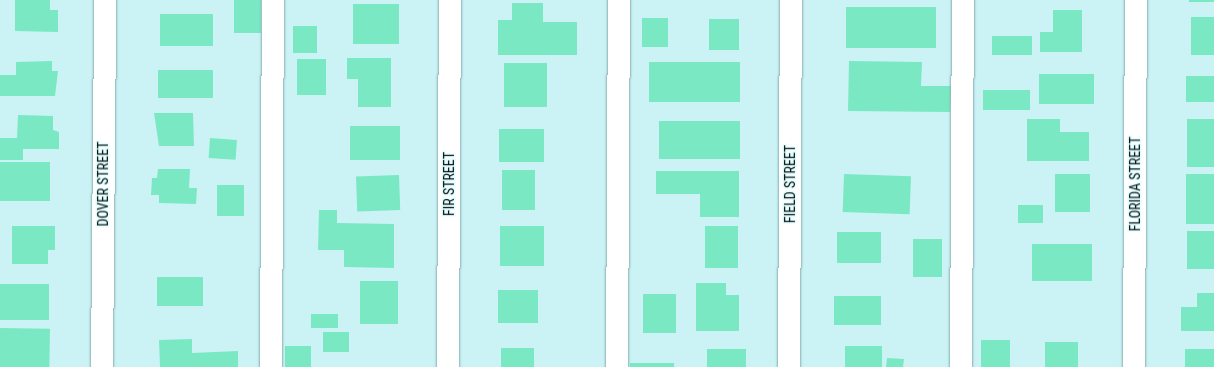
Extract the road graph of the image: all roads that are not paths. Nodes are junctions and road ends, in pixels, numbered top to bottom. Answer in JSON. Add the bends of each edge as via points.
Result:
{"nodes":[{"id":1,"x":105,"y":0,"type":"edge"},
{"id":2,"x":273,"y":0,"type":"edge"},
{"id":3,"x":450,"y":0,"type":"edge"},
{"id":4,"x":619,"y":0,"type":"edge"},
{"id":5,"x":791,"y":0,"type":"edge"},
{"id":6,"x":963,"y":0,"type":"edge"},
{"id":7,"x":1136,"y":0,"type":"edge"},
{"id":8,"x":102,"y":367,"type":"edge"},
{"id":9,"x":271,"y":367,"type":"edge"},
{"id":10,"x":448,"y":367,"type":"edge"},
{"id":11,"x":617,"y":367,"type":"edge"},
{"id":12,"x":789,"y":367,"type":"edge"},
{"id":13,"x":961,"y":367,"type":"edge"},
{"id":14,"x":1134,"y":367,"type":"edge"}],
"edges":[{"from":1,"to":8,"type":"street","name":"DOVER STREET"},
{"from":2,"to":9,"type":"street"},
{"from":3,"to":10,"type":"street","name":"FIR STREET"},
{"from":4,"to":11,"type":"street"},
{"from":5,"to":12,"type":"street","name":"FIELD STREET"},
{"from":6,"to":13,"type":"street"},
{"from":7,"to":14,"type":"street","name":"FLORIDA STREET"}]}
